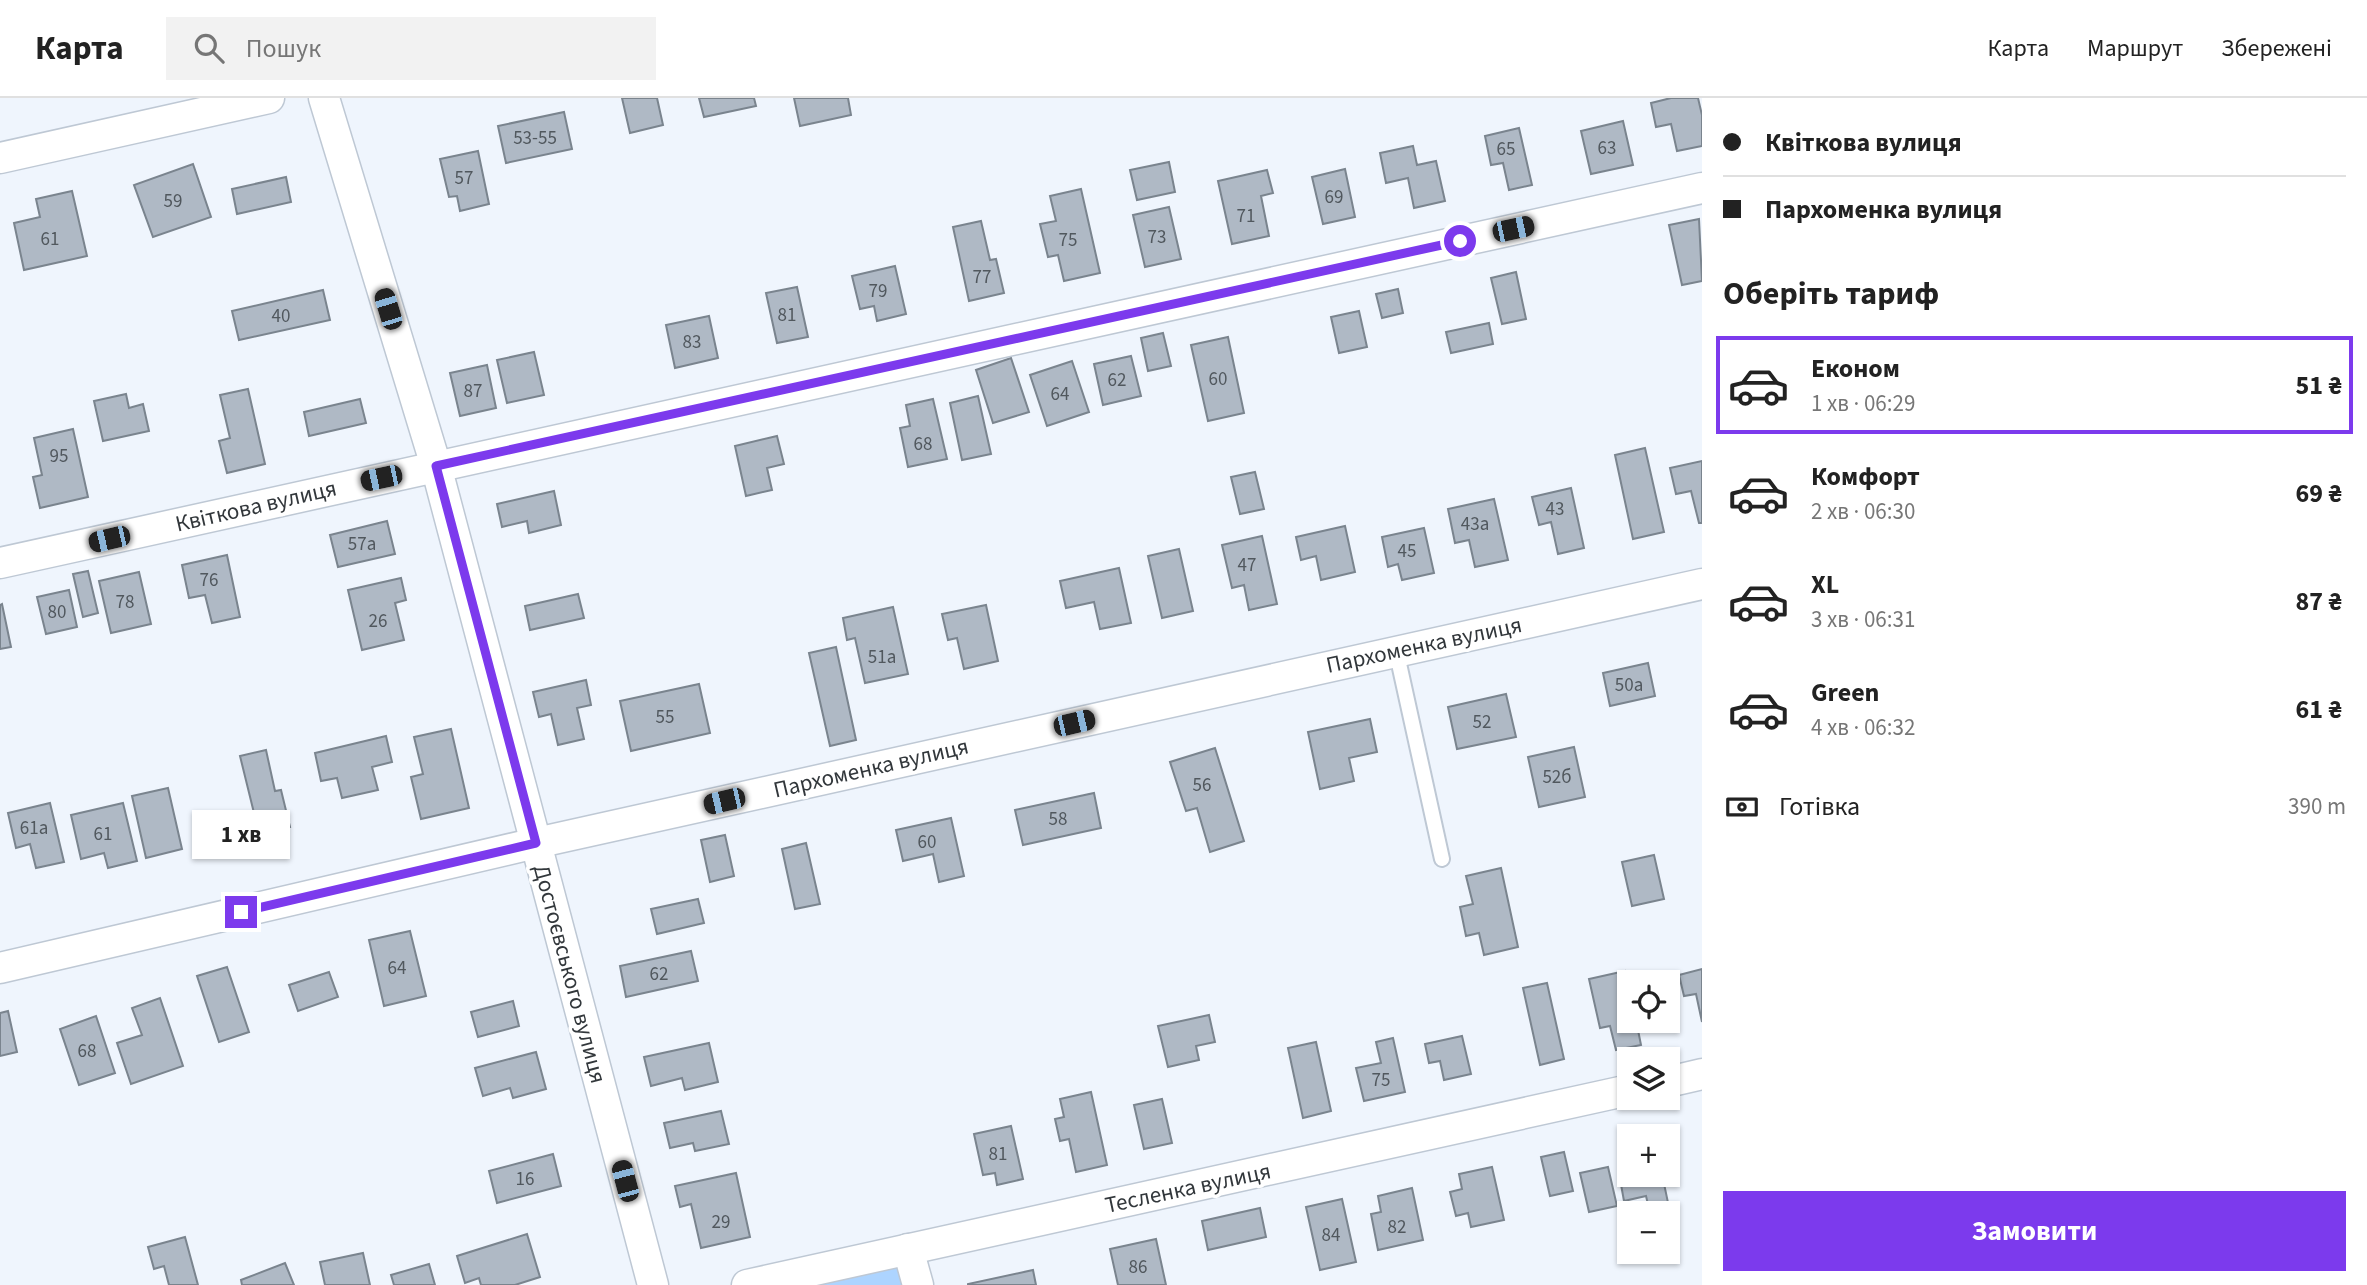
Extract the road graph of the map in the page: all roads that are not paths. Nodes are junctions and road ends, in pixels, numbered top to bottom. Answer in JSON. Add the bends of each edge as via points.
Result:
{"nodes":[{"id":1,"x":269,"y":98,"type":"edge"},
{"id":2,"x":324,"y":98,"type":"edge"},
{"id":3,"x":0,"y":158,"type":"edge"},
{"id":4,"x":1702,"y":188,"type":"edge"},
{"id":5,"x":436,"y":466,"type":"junction"},
{"id":6,"x":0,"y":563,"type":"edge"},
{"id":7,"x":1702,"y":584,"type":"edge"},
{"id":8,"x":1396,"y":650,"type":"junction"},
{"id":9,"x":536,"y":843,"type":"junction"},
{"id":10,"x":1442,"y":859,"type":"dead end"},
{"id":11,"x":0,"y":968,"type":"edge"},
{"id":12,"x":1702,"y":1074,"type":"edge"},
{"id":13,"x":1680,"y":1079,"type":"edge"},
{"id":14,"x":1617,"y":1093,"type":"edge"},
{"id":15,"x":908,"y":1249,"type":"junction"},
{"id":16,"x":653,"y":1285,"type":"edge"},
{"id":17,"x":747,"y":1285,"type":"edge"},
{"id":18,"x":918,"y":1285,"type":"edge"}],
"edges":[{"from":1,"to":3,"type":"street"},
{"from":2,"to":5,"type":"street","name":"Достоєвського вулиця"},
{"from":4,"to":5,"type":"street","name":"Квіткова вулиця"},
{"from":5,"to":6,"type":"street","name":"Квіткова вулиця"},
{"from":5,"to":9,"type":"street","name":"Достоєвського вулиця"},
{"from":7,"to":8,"type":"street","name":"Пархоменка вулиця"},
{"from":8,"to":9,"type":"street","name":"Пархоменка вулиця"},
{"from":8,"to":10,"type":"lane"},
{"from":9,"to":11,"type":"street","name":"Пархоменка вулиця"},
{"from":9,"to":16,"type":"street","name":"Достоєвського вулиця"},
{"from":12,"to":13,"type":"street"},
{"from":14,"to":15,"type":"street","name":"Тесленка вулиця"},
{"from":15,"to":17,"type":"street","name":"Тесленка вулиця"},
{"from":15,"to":18,"type":"street"}]}
